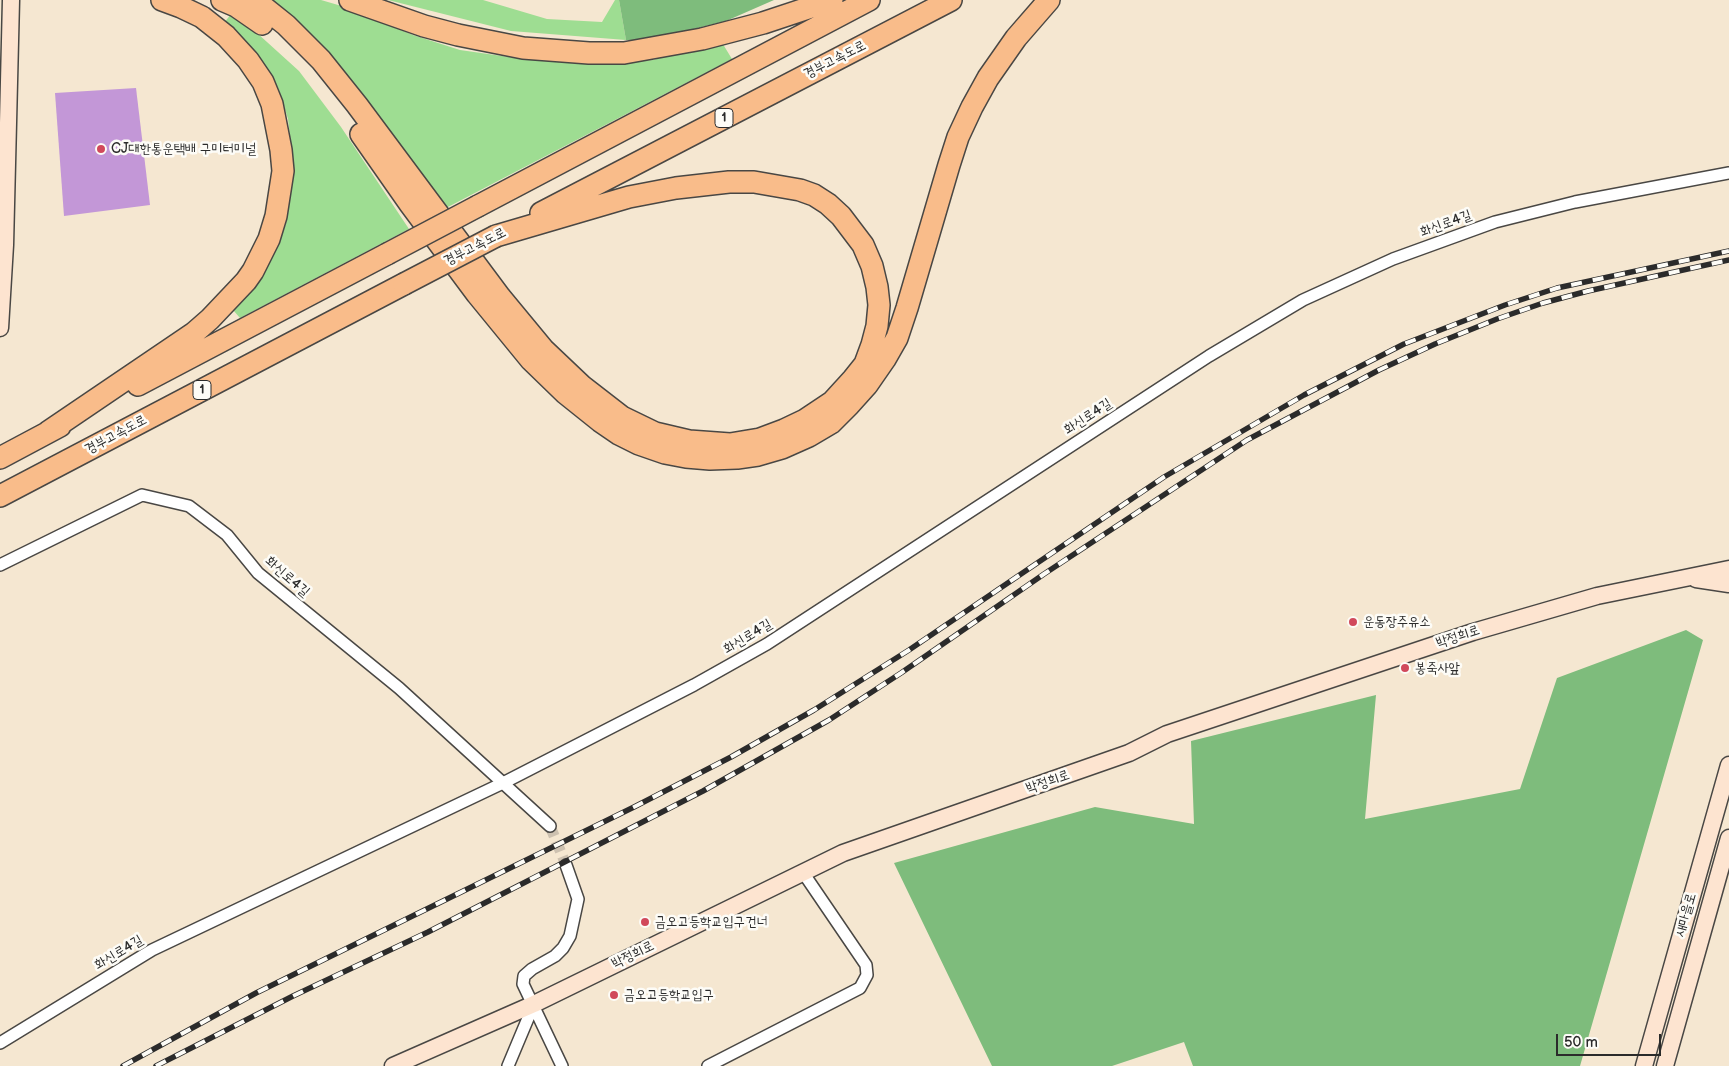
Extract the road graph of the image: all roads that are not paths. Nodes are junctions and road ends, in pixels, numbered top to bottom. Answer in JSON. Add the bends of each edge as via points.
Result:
{"nodes":[{"id":1,"x":12,"y":0,"type":"edge"},
{"id":2,"x":162,"y":0,"type":"edge"},
{"id":3,"x":222,"y":0,"type":"edge"},
{"id":4,"x":252,"y":0,"type":"edge"},
{"id":5,"x":350,"y":0,"type":"edge"},
{"id":6,"x":832,"y":0,"type":"edge"},
{"id":7,"x":869,"y":0,"type":"edge"},
{"id":8,"x":951,"y":0,"type":"edge"},
{"id":9,"x":1049,"y":0,"type":"edge"},
{"id":10,"x":1729,"y":174,"type":"edge"},
{"id":11,"x":496,"y":236,"type":"junction"},
{"id":12,"x":0,"y":328,"type":"edge"},
{"id":13,"x":48,"y":432,"type":"junction"},
{"id":14,"x":9,"y":453,"type":"edge"},
{"id":15,"x":0,"y":496,"type":"edge"},
{"id":16,"x":1729,"y":560,"type":"edge"},
{"id":17,"x":0,"y":564,"type":"edge"},
{"id":18,"x":1729,"y":568,"type":"edge"},
{"id":19,"x":1687,"y":577,"type":"junction"},
{"id":20,"x":1729,"y":584,"type":"edge"},
{"id":21,"x":1729,"y":765,"type":"edge"},
{"id":22,"x":503,"y":783,"type":"junction"},
{"id":23,"x":550,"y":826,"type":"tunnel mouth"},
{"id":24,"x":1729,"y":838,"type":"edge"},
{"id":25,"x":566,"y":865,"type":"tunnel mouth"},
{"id":26,"x":802,"y":871,"type":"junction"},
{"id":27,"x":534,"y":1004,"type":"junction"},
{"id":28,"x":0,"y":1043,"type":"edge"},
{"id":29,"x":393,"y":1066,"type":"edge"},
{"id":30,"x":508,"y":1066,"type":"edge"},
{"id":31,"x":562,"y":1066,"type":"edge"},
{"id":32,"x":708,"y":1066,"type":"edge"},
{"id":33,"x":1644,"y":1066,"type":"edge"},
{"id":34,"x":1665,"y":1066,"type":"edge"}],
"edges":[{"from":1,"to":12,"type":"street"},
{"from":2,"to":13,"type":"highway","via":[[202,17],[226,36],[263,82],[272,104],[283,171],[276,216],[253,271],[210,320]]},
{"from":3,"to":9,"type":"highway","via":[[243,10],[279,37],[314,74],[477,294],[531,360],[565,393],[612,430],[639,444],[672,454],[710,459],[758,455],[809,436],[831,423],[868,385],[897,338],[958,137],[972,107],[1016,38]]},
{"from":4,"to":11,"type":"highway","via":[[286,25],[321,60],[543,349],[622,418],[655,433],[689,441],[730,444],[784,430],[832,402],[854,379],[865,364],[877,326],[877,287],[863,245],[828,204],[800,190],[754,182],[676,188],[629,197]]},
{"from":5,"to":6,"type":"highway","via":[[458,35],[523,48],[589,53],[624,52],[702,39]]},
{"from":7,"to":13,"type":"highway","bridge":true},
{"from":8,"to":11,"type":"highway","name":"경부고속도로","number":"1"},
{"from":10,"to":22,"type":"street","name":"화신로4길","via":[[1575,202],[1495,222],[1393,259],[1303,300],[1209,356],[767,644]]},
{"from":11,"to":15,"type":"highway","name":"경부고속도로","number":"1","bridge":true},
{"from":13,"to":14,"type":"highway"},
{"from":16,"to":19,"type":"street"},
{"from":17,"to":22,"type":"street","name":"화신로4길","via":[[142,495],[189,506],[227,535],[258,573],[399,688]]},
{"from":18,"to":19,"type":"street","name":"박정희로"},
{"from":19,"to":20,"type":"street"},
{"from":19,"to":26,"type":"street","name":"박정희로","via":[[1597,596],[1472,632],[1167,734],[1129,753],[843,853]]},
{"from":21,"to":33,"type":"street","name":"새마을로"},
{"from":22,"to":23,"type":"street","name":"화신로4길"},
{"from":22,"to":28,"type":"street","name":"화신로4길","via":[[152,950]]},
{"from":24,"to":34,"type":"street","name":"새마을로"},
{"from":25,"to":27,"type":"street","via":[[578,899],[570,936],[555,956],[524,976],[523,984]]},
{"from":26,"to":27,"type":"street","name":"박정희로"},
{"from":26,"to":32,"type":"street","via":[[866,965],[867,975],[860,988]]},
{"from":27,"to":29,"type":"street","name":"박정희로"},
{"from":27,"to":30,"type":"street"},
{"from":27,"to":31,"type":"street"}]}
